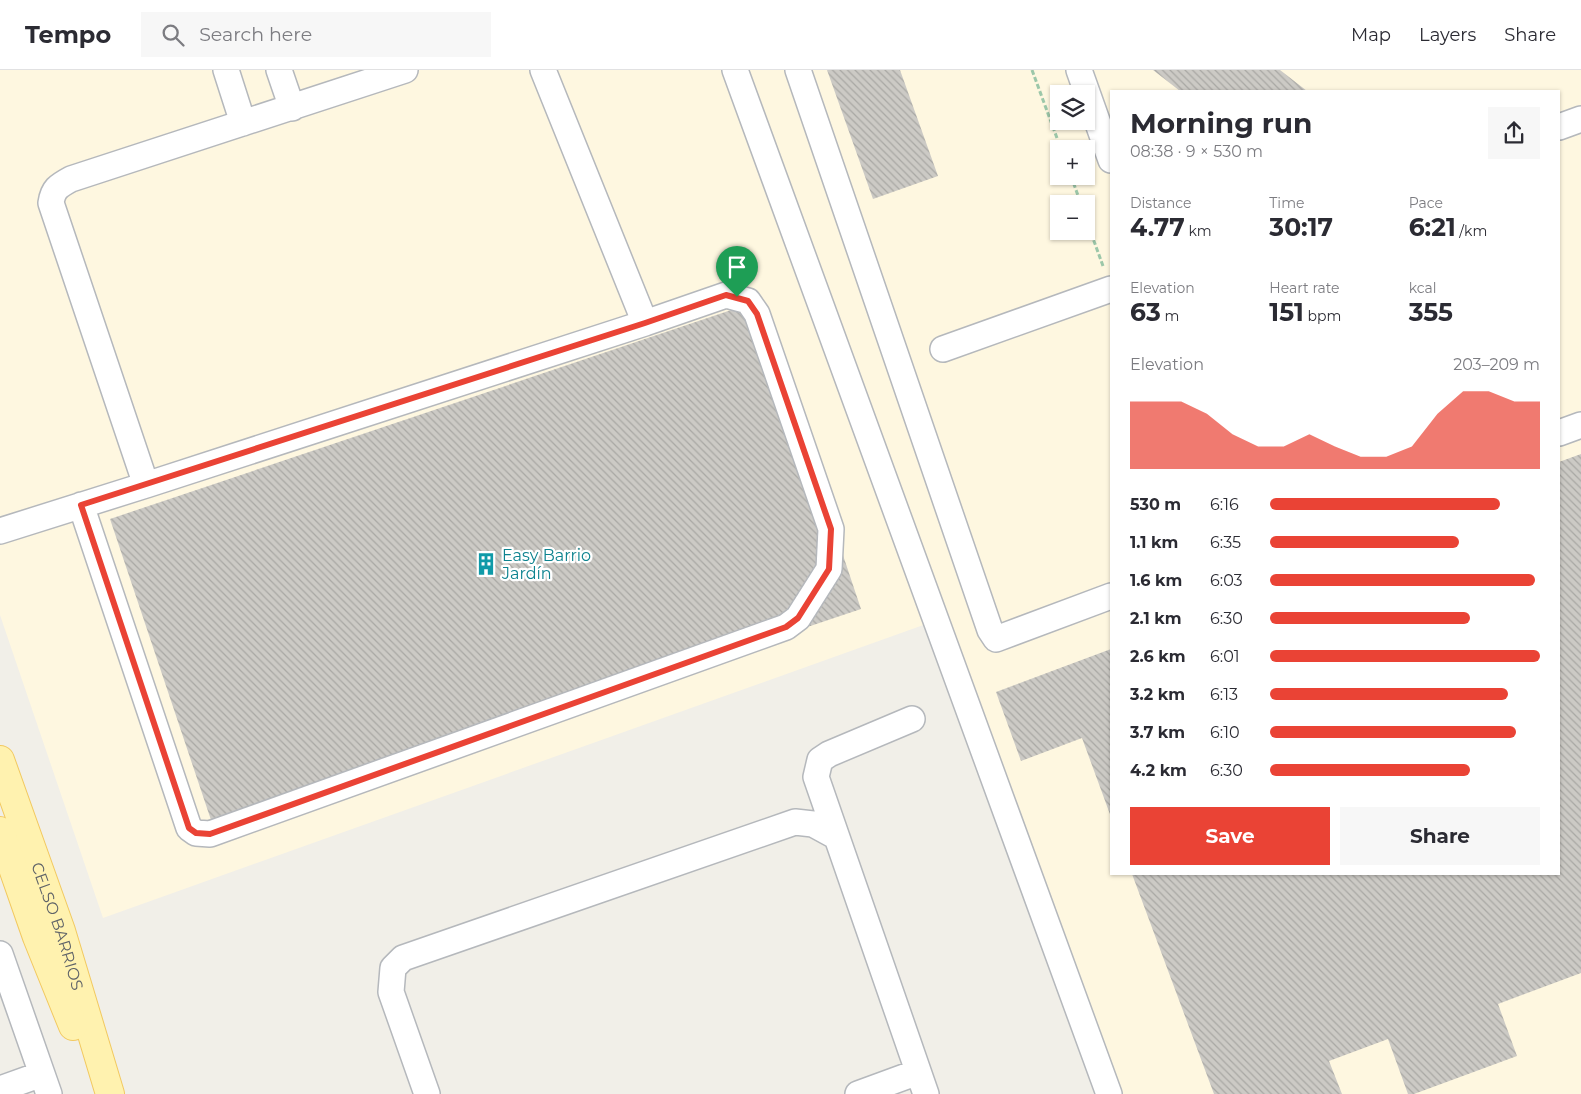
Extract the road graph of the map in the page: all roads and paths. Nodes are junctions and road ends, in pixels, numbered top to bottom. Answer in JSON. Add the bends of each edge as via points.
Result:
{"nodes":[{"id":1,"x":226,"y":70,"type":"edge"},
{"id":2,"x":279,"y":70,"type":"edge"},
{"id":3,"x":405,"y":70,"type":"edge"},
{"id":4,"x":543,"y":70,"type":"edge"},
{"id":5,"x":735,"y":70,"type":"edge"},
{"id":6,"x":798,"y":70,"type":"edge"},
{"id":7,"x":1032,"y":70,"type":"edge"},
{"id":8,"x":1079,"y":70,"type":"edge"},
{"id":9,"x":292,"y":108,"type":"junction"},
{"id":10,"x":1581,"y":119,"type":"edge"},
{"id":11,"x":243,"y":123,"type":"junction"},
{"id":12,"x":1560,"y":127,"type":"edge"},
{"id":13,"x":1058,"y":140,"type":"edge"},
{"id":14,"x":1110,"y":157,"type":"edge"},
{"id":15,"x":1094,"y":240,"type":"edge"},
{"id":16,"x":1108,"y":280,"type":"edge"},
{"id":17,"x":645,"y":323,"type":"junction"},
{"id":18,"x":943,"y":349,"type":"dead end"},
{"id":19,"x":1581,"y":425,"type":"edge"},
{"id":20,"x":1560,"y":433,"type":"edge"},
{"id":21,"x":146,"y":485,"type":"junction"},
{"id":22,"x":81,"y":505,"type":"junction"},
{"id":23,"x":0,"y":531,"type":"edge"},
{"id":24,"x":1110,"y":596,"type":"edge"},
{"id":25,"x":912,"y":719,"type":"dead end"},
{"id":26,"x":0,"y":760,"type":"edge"},
{"id":27,"x":0,"y":830,"type":"edge"},
{"id":28,"x":835,"y":836,"type":"junction"},
{"id":29,"x":0,"y":954,"type":"edge"},
{"id":30,"x":922,"y":1083,"type":"edge"},
{"id":31,"x":46,"y":1084,"type":"edge"},
{"id":32,"x":0,"y":1089,"type":"edge"},
{"id":33,"x":101,"y":1094,"type":"edge"},
{"id":34,"x":110,"y":1094,"type":"edge"},
{"id":35,"x":427,"y":1094,"type":"edge"},
{"id":36,"x":858,"y":1094,"type":"edge"},
{"id":37,"x":1108,"y":1094,"type":"edge"}],
"edges":[{"from":1,"to":11,"type":"street"},
{"from":2,"to":9,"type":"street"},
{"from":3,"to":9,"type":"street"},
{"from":4,"to":17,"type":"street"},
{"from":5,"to":37,"type":"street"},
{"from":6,"to":24,"type":"street","via":[[990,630],[996,639]]},
{"from":7,"to":13,"type":"path"},
{"from":8,"to":14,"type":"street"},
{"from":9,"to":11,"type":"street"},
{"from":10,"to":12,"type":"street"},
{"from":11,"to":21,"type":"street","via":[[71,179],[52,192],[51,203]]},
{"from":15,"to":16,"type":"path"},
{"from":16,"to":18,"type":"street"},
{"from":17,"to":21,"type":"street"},
{"from":17,"to":22,"type":"street","via":[[726,295],[748,301],[757,314],[831,529],[829,569],[798,618],[786,627],[210,834],[196,833],[189,828]]},
{"from":19,"to":20,"type":"street"},
{"from":21,"to":22,"type":"street"},
{"from":22,"to":23,"type":"street"},
{"from":25,"to":28,"type":"street","via":[[820,760],[816,777]]},
{"from":26,"to":34,"type":"main road","name":"CELSO BARRIOS","via":[[61,931]]},
{"from":27,"to":33,"type":"main road","name":"CELSO BARRIOS","via":[[37,937]]},
{"from":28,"to":30,"type":"street"},
{"from":28,"to":35,"type":"street","via":[[813,824],[795,822],[403,958],[393,968],[391,992]]},
{"from":29,"to":31,"type":"street"},
{"from":30,"to":36,"type":"street"},
{"from":31,"to":32,"type":"street"}]}
